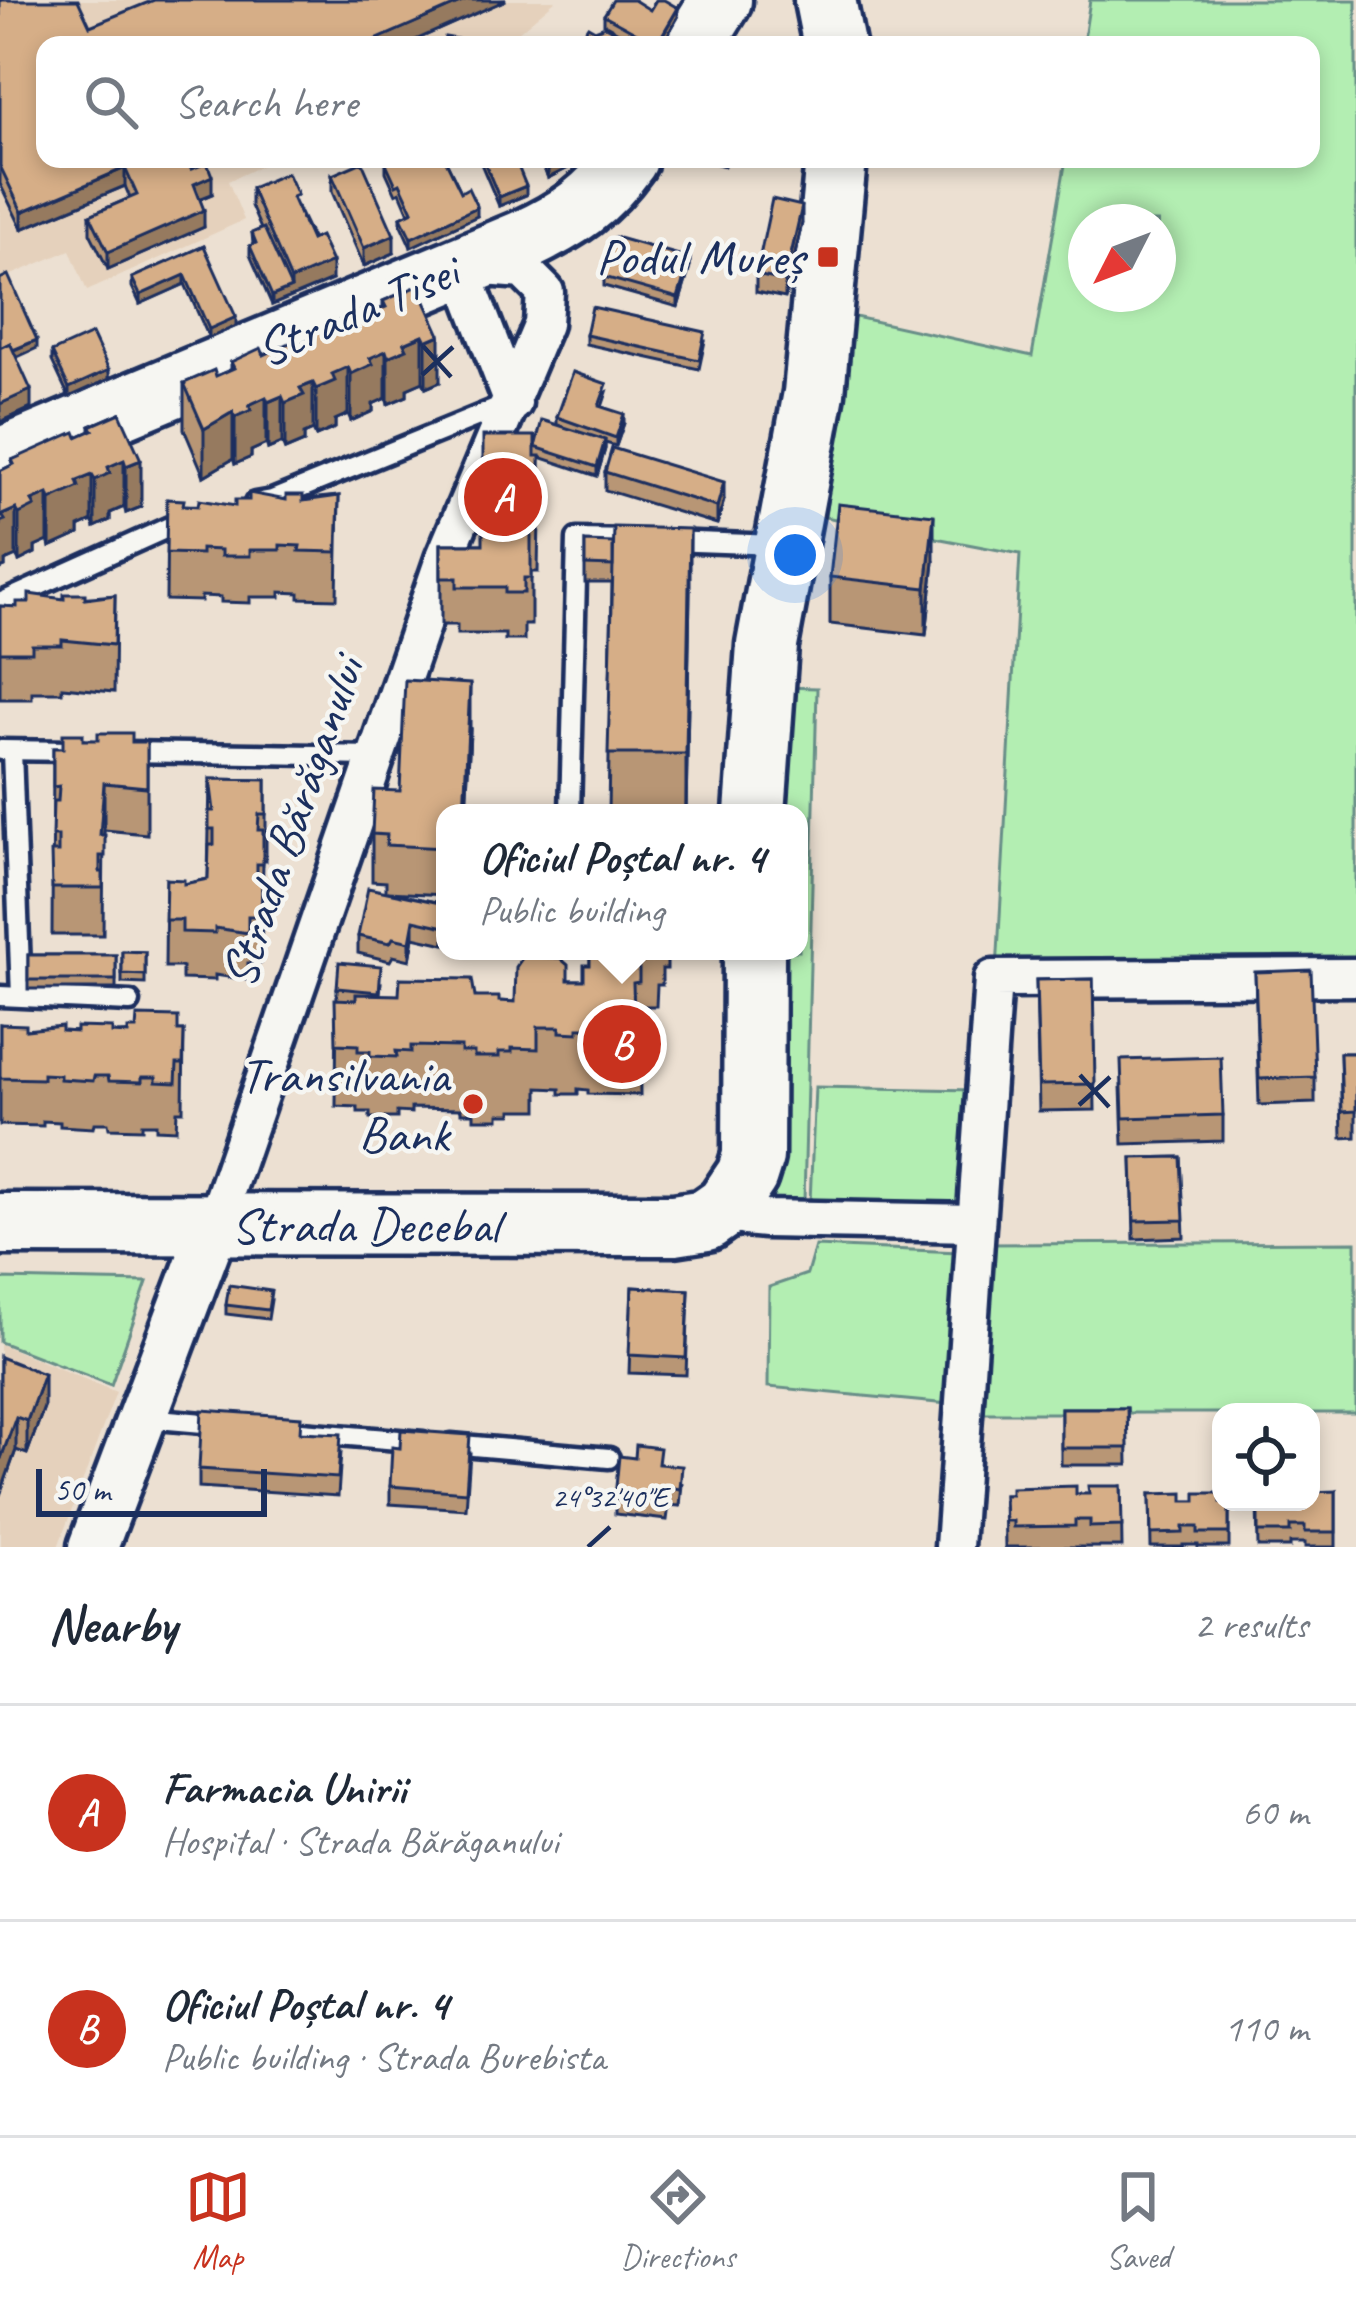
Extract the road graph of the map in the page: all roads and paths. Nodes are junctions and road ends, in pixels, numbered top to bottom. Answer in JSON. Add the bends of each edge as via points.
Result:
{"nodes":[{"id":1,"x":721,"y":0,"type":"edge"},
{"id":2,"x":826,"y":0,"type":"edge"},
{"id":3,"x":699,"y":36,"type":"edge"},
{"id":4,"x":832,"y":36,"type":"edge"},
{"id":5,"x":620,"y":168,"type":"edge"},
{"id":6,"x":835,"y":168,"type":"edge"},
{"id":7,"x":460,"y":265,"type":"junction"},
{"id":8,"x":513,"y":403,"type":"junction"},
{"id":9,"x":0,"y":458,"type":"edge"},
{"id":10,"x":241,"y":506,"type":"edge"},
{"id":11,"x":197,"y":515,"type":"edge"},
{"id":12,"x":784,"y":545,"type":"junction"},
{"id":13,"x":0,"y":603,"type":"edge"},
{"id":14,"x":6,"y":750,"type":"edge"},
{"id":15,"x":374,"y":756,"type":"junction"},
{"id":16,"x":570,"y":804,"type":"edge"},
{"id":17,"x":755,"y":804,"type":"edge"},
{"id":18,"x":7,"y":864,"type":"edge"},
{"id":19,"x":754,"y":960,"type":"edge"},
{"id":20,"x":1356,"y":977,"type":"edge"},
{"id":21,"x":0,"y":996,"type":"edge"},
{"id":22,"x":21,"y":996,"type":"junction"},
{"id":23,"x":130,"y":1002,"type":"dead end"},
{"id":24,"x":726,"y":1206,"type":"junction"},
{"id":25,"x":976,"y":1222,"type":"junction"},
{"id":26,"x":0,"y":1224,"type":"edge"},
{"id":27,"x":214,"y":1226,"type":"junction"},
{"id":28,"x":141,"y":1418,"type":"junction"},
{"id":29,"x":242,"y":1426,"type":"edge"},
{"id":30,"x":265,"y":1429,"type":"edge"},
{"id":31,"x":609,"y":1458,"type":"dead end"},
{"id":32,"x":93,"y":1547,"type":"edge"},
{"id":33,"x":953,"y":1547,"type":"edge"}],
"edges":[{"from":1,"to":3,"type":"main road"},
{"from":2,"to":4,"type":"main road"},
{"from":5,"to":7,"type":"main road","name":"Strada Tisei","via":[[580,211]]},
{"from":6,"to":12,"type":"main road","via":[[814,393]]},
{"from":7,"to":8,"type":"street"},
{"from":7,"to":8,"type":"street","name":"Strada Bărăganului","via":[[523,270],[545,292],[543,323]]},
{"from":7,"to":9,"type":"main road","name":"Strada Tisei"},
{"from":8,"to":10,"type":"lane"},
{"from":8,"to":15,"type":"street","name":"Strada Bărăganului","via":[[444,559]]},
{"from":11,"to":13,"type":"lane"},
{"from":12,"to":16,"type":"lane","via":[[578,538]]},
{"from":12,"to":17,"type":"main road"},
{"from":14,"to":15,"type":"lane"},
{"from":14,"to":18,"type":"lane"},
{"from":15,"to":27,"type":"street","name":"Strada Bărăganului"},
{"from":18,"to":22,"type":"lane"},
{"from":19,"to":24,"type":"main road","via":[[753,1156]]},
{"from":20,"to":25,"type":"street","via":[[992,979]]},
{"from":21,"to":22,"type":"lane"},
{"from":22,"to":23,"type":"lane"},
{"from":24,"to":25,"type":"street","via":[[765,1220]]},
{"from":24,"to":27,"type":"main road","name":"Strada Decebal","via":[[706,1220],[674,1225]]},
{"from":25,"to":33,"type":"street"},
{"from":26,"to":27,"type":"main road","name":"Strada Decebal"},
{"from":27,"to":28,"type":"street","name":"Strada Bărăganului"},
{"from":28,"to":29,"type":"lane"},
{"from":28,"to":32,"type":"street","name":"Strada Bărăganului"},
{"from":30,"to":31,"type":"lane"}]}
